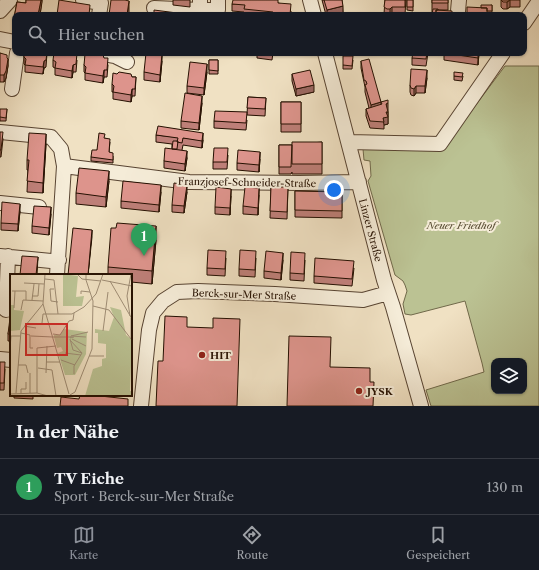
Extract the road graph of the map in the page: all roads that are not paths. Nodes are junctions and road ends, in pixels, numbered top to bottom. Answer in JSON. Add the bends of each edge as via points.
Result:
{"nodes":[{"id":1,"x":10,"y":0,"type":"edge"},
{"id":2,"x":83,"y":0,"type":"edge"},
{"id":3,"x":218,"y":0,"type":"edge"},
{"id":4,"x":310,"y":0,"type":"edge"},
{"id":5,"x":539,"y":1,"type":"edge"},
{"id":6,"x":200,"y":5,"type":"edge"},
{"id":7,"x":154,"y":8,"type":"dead end"},
{"id":8,"x":0,"y":11,"type":"edge"},
{"id":9,"x":100,"y":12,"type":"edge"},
{"id":10,"x":313,"y":12,"type":"edge"},
{"id":11,"x":527,"y":18,"type":"edge"},
{"id":12,"x":0,"y":39,"type":"edge"},
{"id":13,"x":12,"y":41,"type":"edge"},
{"id":14,"x":17,"y":56,"type":"edge"},
{"id":15,"x":116,"y":56,"type":"edge"},
{"id":16,"x":326,"y":56,"type":"edge"},
{"id":17,"x":501,"y":56,"type":"edge"},
{"id":18,"x":127,"y":62,"type":"dead end"},
{"id":19,"x":12,"y":89,"type":"dead end"},
{"id":20,"x":0,"y":132,"type":"edge"},
{"id":21,"x":349,"y":142,"type":"junction"},
{"id":22,"x":64,"y":166,"type":"junction"},
{"id":23,"x":359,"y":182,"type":"junction"},
{"id":24,"x":0,"y":203,"type":"edge"},
{"id":25,"x":39,"y":207,"type":"edge"},
{"id":26,"x":4,"y":256,"type":"edge"},
{"id":27,"x":59,"y":260,"type":"junction"},
{"id":28,"x":57,"y":274,"type":"edge"},
{"id":29,"x":388,"y":293,"type":"junction"},
{"id":30,"x":6,"y":310,"type":"dead end"},
{"id":31,"x":0,"y":359,"type":"edge"},
{"id":32,"x":10,"y":360,"type":"edge"},
{"id":33,"x":141,"y":406,"type":"edge"},
{"id":34,"x":421,"y":406,"type":"edge"}],
"edges":[{"from":1,"to":8,"type":"street"},
{"from":2,"to":9,"type":"street","via":[[101,3]]},
{"from":3,"to":6,"type":"street","via":[[218,10]]},
{"from":4,"to":10,"type":"street"},
{"from":5,"to":11,"type":"street"},
{"from":6,"to":7,"type":"street"},
{"from":12,"to":13,"type":"street"},
{"from":14,"to":19,"type":"street"},
{"from":15,"to":18,"type":"street"},
{"from":16,"to":21,"type":"street","name":"Linzer Straße"},
{"from":17,"to":21,"type":"street","via":[[440,144]]},
{"from":20,"to":22,"type":"street","via":[[51,137],[61,149]]},
{"from":21,"to":23,"type":"street","name":"Linzer Straße"},
{"from":22,"to":23,"type":"street","name":"Franzjosef-Schneider-Straße","via":[[189,182]]},
{"from":22,"to":27,"type":"street"},
{"from":23,"to":29,"type":"street","name":"Linzer Straße"},
{"from":24,"to":25,"type":"street"},
{"from":26,"to":27,"type":"street"},
{"from":26,"to":30,"type":"street"},
{"from":27,"to":28,"type":"street"},
{"from":29,"to":33,"type":"street","name":"Berck-sur-Mer Straße","via":[[363,300],[260,293],[176,292],[163,301],[153,313]]},
{"from":29,"to":34,"type":"street","name":"Linzer Straße"},
{"from":31,"to":32,"type":"street"}]}
